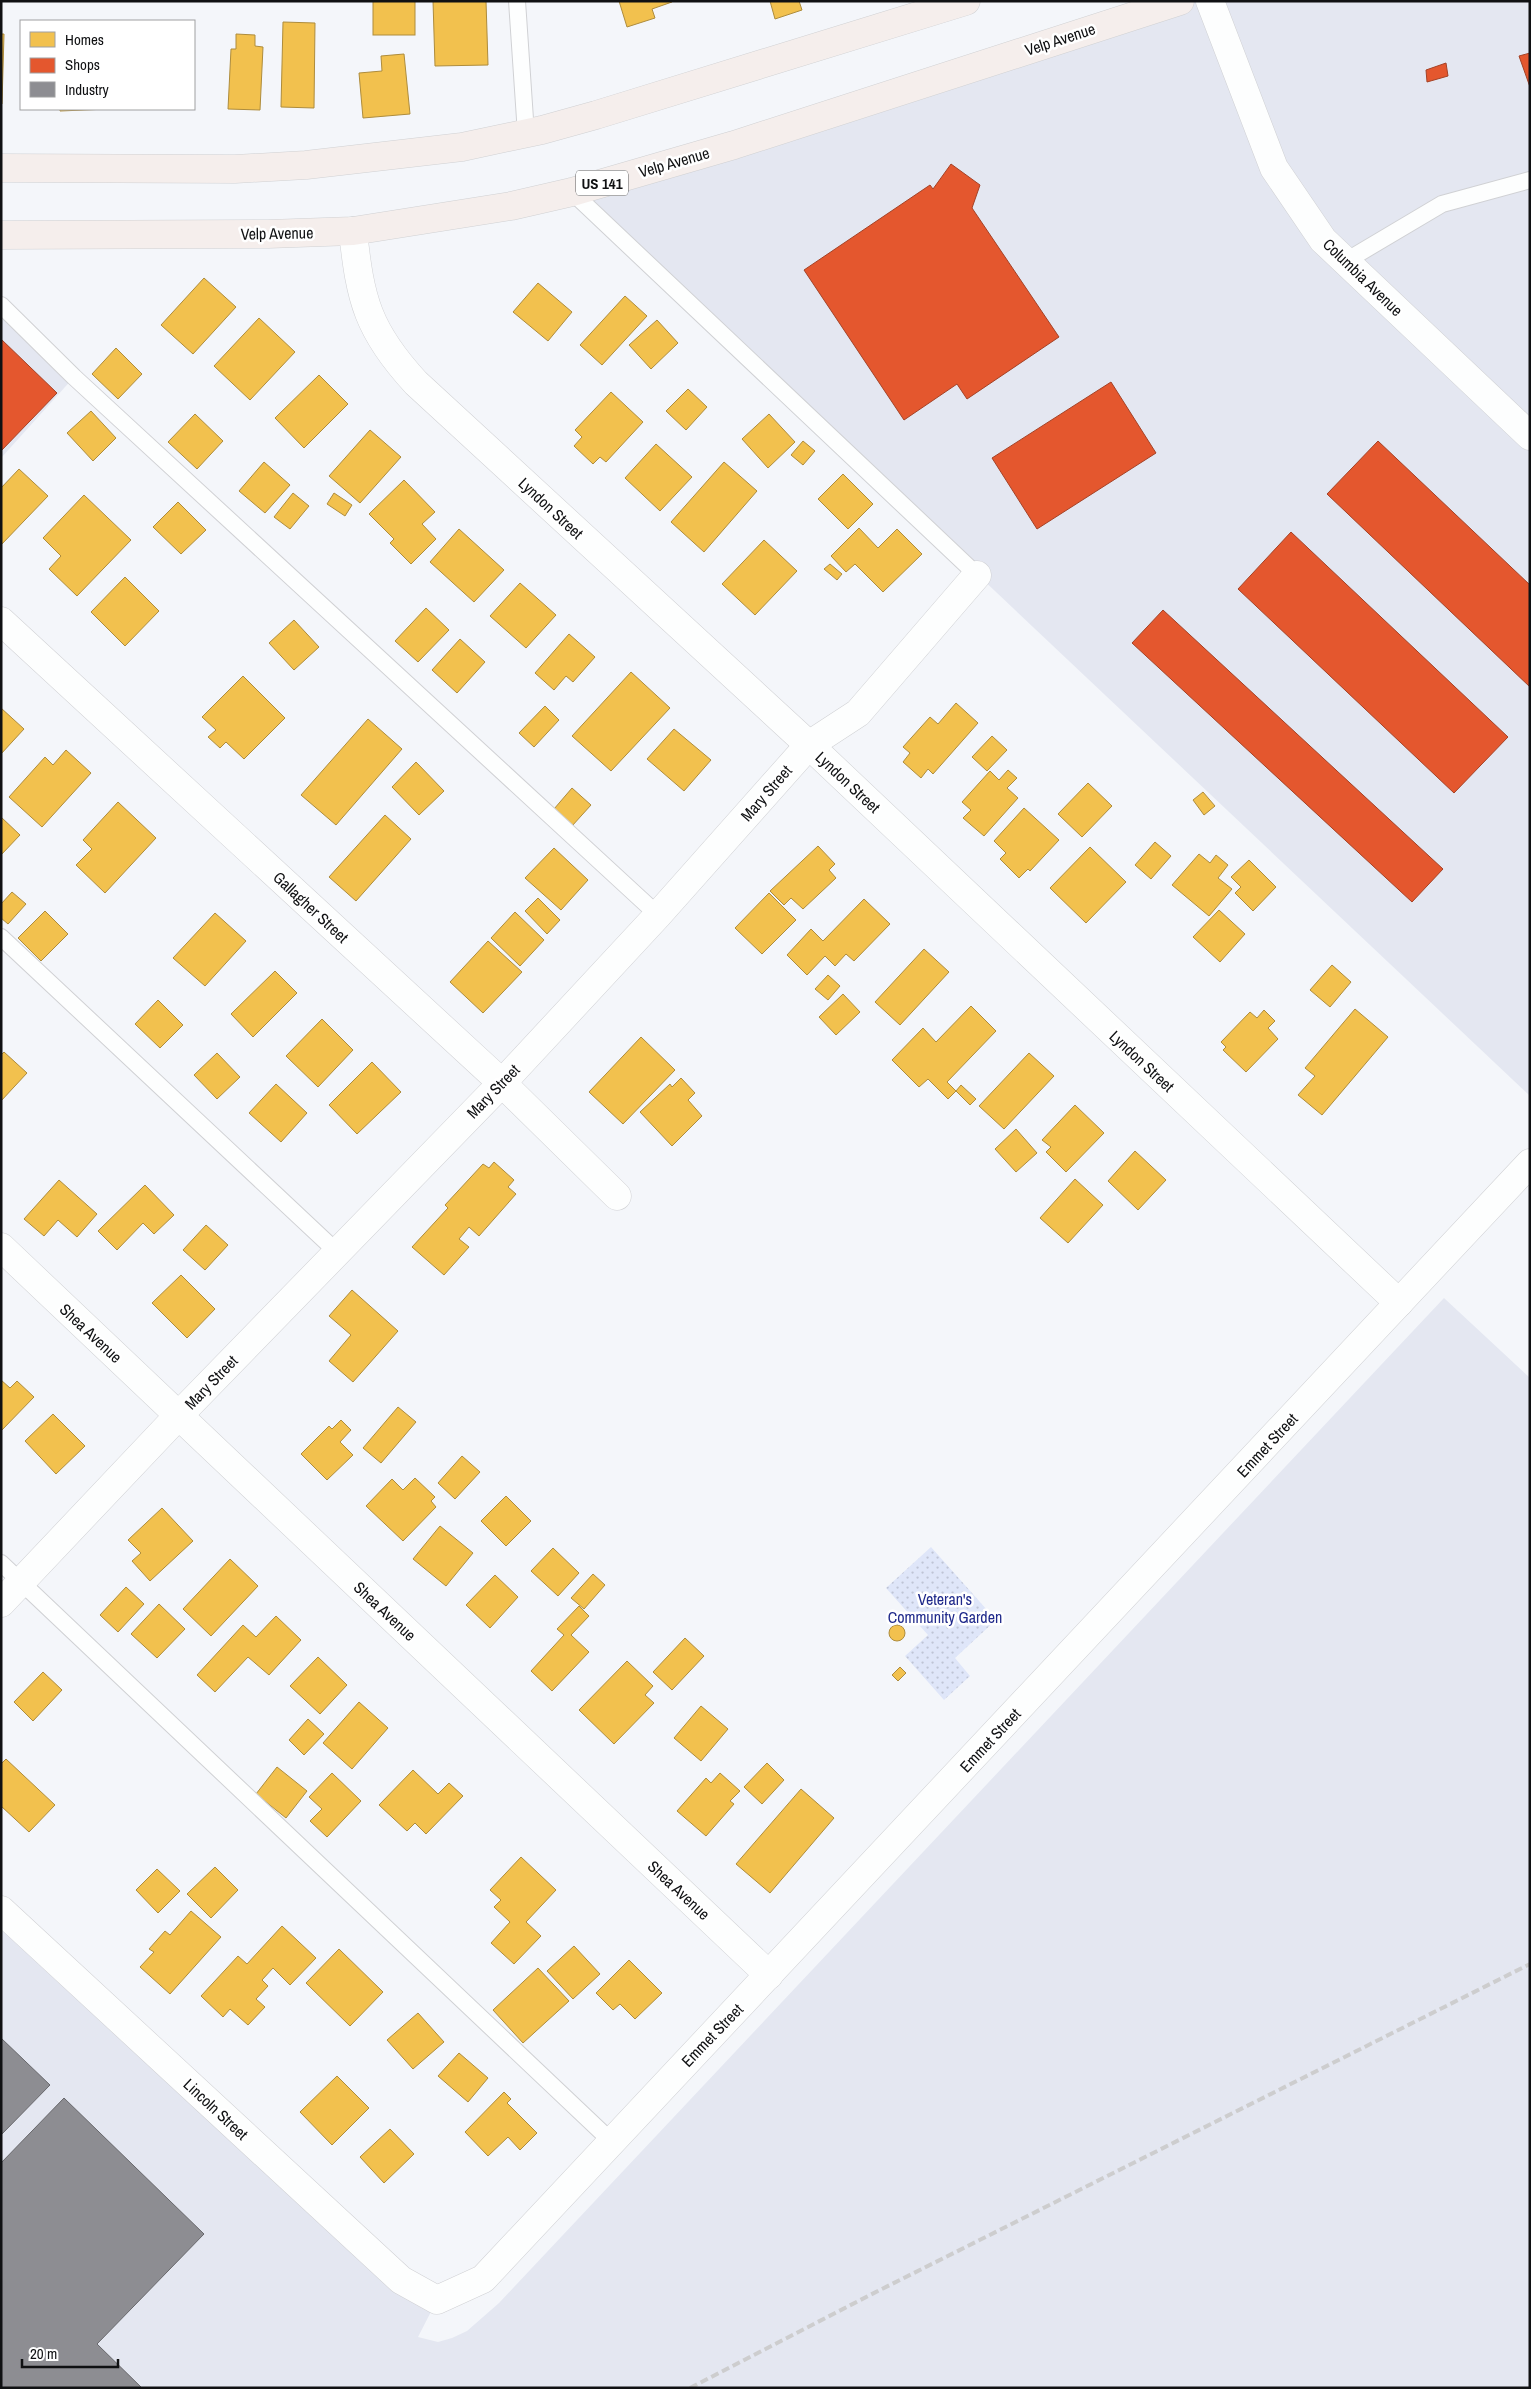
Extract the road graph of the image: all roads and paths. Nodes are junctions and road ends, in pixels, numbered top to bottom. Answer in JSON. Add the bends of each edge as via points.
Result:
{"nodes":[{"id":1,"x":517,"y":1,"type":"edge"},
{"id":2,"x":966,"y":1,"type":"edge"},
{"id":3,"x":1180,"y":1,"type":"edge"},
{"id":4,"x":1210,"y":1,"type":"edge"},
{"id":5,"x":526,"y":134,"type":"junction"},
{"id":6,"x":1,"y":168,"type":"edge"},
{"id":7,"x":1530,"y":180,"type":"edge"},
{"id":8,"x":572,"y":192,"type":"junction"},
{"id":9,"x":353,"y":230,"type":"junction"},
{"id":10,"x":1,"y":235,"type":"edge"},
{"id":11,"x":1346,"y":261,"type":"junction"},
{"id":12,"x":1,"y":305,"type":"edge"},
{"id":13,"x":1530,"y":436,"type":"edge"},
{"id":14,"x":977,"y":575,"type":"joint"},
{"id":15,"x":1,"y":621,"type":"edge"},
{"id":16,"x":809,"y":745,"type":"junction"},
{"id":17,"x":658,"y":915,"type":"junction"},
{"id":18,"x":1,"y":936,"type":"edge"},
{"id":19,"x":502,"y":1083,"type":"junction"},
{"id":20,"x":1530,"y":1164,"type":"edge"},
{"id":21,"x":617,"y":1196,"type":"dead end"},
{"id":22,"x":1,"y":1247,"type":"edge"},
{"id":23,"x":337,"y":1252,"type":"junction"},
{"id":24,"x":1399,"y":1304,"type":"junction"},
{"id":25,"x":179,"y":1415,"type":"junction"},
{"id":26,"x":1,"y":1563,"type":"edge"},
{"id":27,"x":21,"y":1582,"type":"junction"},
{"id":28,"x":1,"y":1603,"type":"edge"},
{"id":29,"x":1,"y":1910,"type":"edge"},
{"id":30,"x":770,"y":1976,"type":"junction"},
{"id":31,"x":611,"y":2141,"type":"junction"},
{"id":32,"x":438,"y":2300,"type":"joint"}],
"edges":[{"from":1,"to":5,"type":"lane"},
{"from":2,"to":5,"type":"main road"},
{"from":3,"to":8,"type":"main road","name":"Velp Avenue","number":"US 141","via":[[734,145]]},
{"from":4,"to":11,"type":"street","name":"Columbia Avenue","via":[[1274,168],[1323,240]]},
{"from":5,"to":6,"type":"main road","via":[[444,149],[306,166],[235,169]]},
{"from":7,"to":11,"type":"lane","via":[[1442,204]]},
{"from":8,"to":9,"type":"main road","name":"Velp Avenue","number":"US 141","via":[[511,206]]},
{"from":8,"to":14,"type":"lane"},
{"from":9,"to":10,"type":"main road","name":"Velp Avenue","number":"US 141","via":[[259,234]]},
{"from":9,"to":16,"type":"street","name":"Lyndon Street","via":[[360,286],[377,333],[392,357],[416,383]]},
{"from":11,"to":13,"type":"street","name":"Columbia Avenue"},
{"from":12,"to":17,"type":"lane","via":[[74,377]]},
{"from":14,"to":16,"type":"street","name":"Mary Street","via":[[858,713]]},
{"from":15,"to":19,"type":"street","name":"Gallagher Street"},
{"from":16,"to":17,"type":"street","name":"Mary Street"},
{"from":16,"to":24,"type":"street","name":"Lyndon Street"},
{"from":17,"to":19,"type":"street","name":"Mary Street"},
{"from":18,"to":23,"type":"lane"},
{"from":19,"to":21,"type":"street","name":"Gallagher Street"},
{"from":19,"to":23,"type":"street","name":"Mary Street"},
{"from":20,"to":24,"type":"street","name":"Emmet Street"},
{"from":22,"to":25,"type":"street","name":"Shea Avenue"},
{"from":23,"to":25,"type":"street","name":"Mary Street"},
{"from":24,"to":30,"type":"street","name":"Emmet Street"},
{"from":25,"to":27,"type":"street","name":"Mary Street"},
{"from":25,"to":30,"type":"street","name":"Shea Avenue"},
{"from":26,"to":27,"type":"lane"},
{"from":27,"to":28,"type":"street","name":"Mary Street"},
{"from":27,"to":31,"type":"lane"},
{"from":29,"to":32,"type":"street","name":"Lincoln Street","via":[[400,2280]]},
{"from":30,"to":31,"type":"street","name":"Emmet Street"},
{"from":31,"to":32,"type":"street","name":"Emmet Street","via":[[483,2279]]}]}
